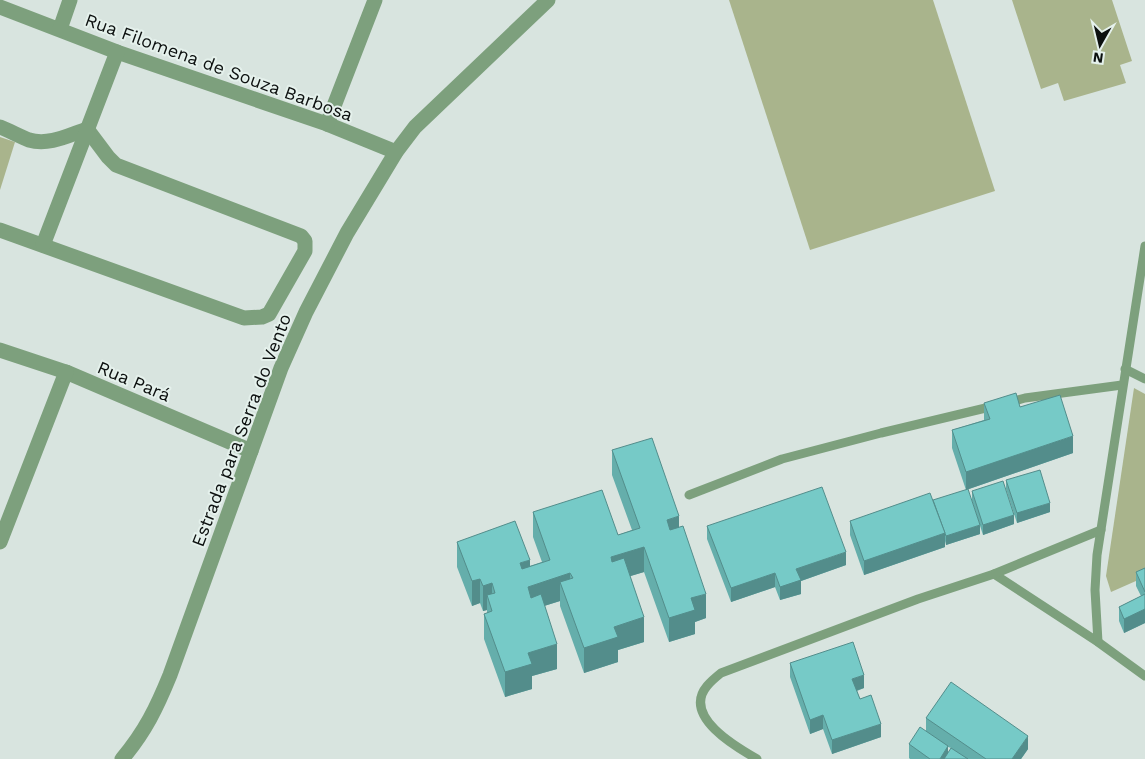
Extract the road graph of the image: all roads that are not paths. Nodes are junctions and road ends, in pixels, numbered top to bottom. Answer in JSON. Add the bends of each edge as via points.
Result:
{"nodes":[{"id":1,"x":70,"y":0,"type":"edge"},
{"id":2,"x":375,"y":0,"type":"edge"},
{"id":3,"x":548,"y":0,"type":"edge"},
{"id":4,"x":0,"y":7,"type":"edge"},
{"id":5,"x":60,"y":29,"type":"junction"},
{"id":6,"x":117,"y":52,"type":"junction"},
{"id":7,"x":327,"y":124,"type":"junction"},
{"id":8,"x":0,"y":127,"type":"edge"},
{"id":9,"x":87,"y":130,"type":"junction"},
{"id":10,"x":396,"y":152,"type":"junction"},
{"id":11,"x":0,"y":230,"type":"edge"},
{"id":12,"x":43,"y":245,"type":"junction"},
{"id":13,"x":1145,"y":246,"type":"edge"},
{"id":14,"x":0,"y":350,"type":"edge"},
{"id":15,"x":1125,"y":369,"type":"junction"},
{"id":16,"x":66,"y":372,"type":"junction"},
{"id":17,"x":1145,"y":379,"type":"edge"},
{"id":18,"x":1122,"y":385,"type":"junction"},
{"id":19,"x":250,"y":451,"type":"junction"},
{"id":20,"x":689,"y":494,"type":"dead end"},
{"id":21,"x":1101,"y":530,"type":"junction"},
{"id":22,"x":0,"y":542,"type":"edge"},
{"id":23,"x":994,"y":574,"type":"junction"},
{"id":24,"x":1098,"y":642,"type":"junction"},
{"id":25,"x":1145,"y":676,"type":"edge"},
{"id":26,"x":122,"y":759,"type":"edge"},
{"id":27,"x":757,"y":759,"type":"edge"}],
"edges":[{"from":1,"to":5,"type":"street"},
{"from":2,"to":7,"type":"street"},
{"from":3,"to":10,"type":"street","name":"Estrada para Serra do Vento","via":[[415,127]]},
{"from":4,"to":5,"type":"street","name":"Rua Filomena de Souza Barbosa"},
{"from":5,"to":6,"type":"street","name":"Rua Filomena de Souza Barbosa"},
{"from":6,"to":7,"type":"street","name":"Rua Filomena de Souza Barbosa"},
{"from":6,"to":9,"type":"street"},
{"from":7,"to":10,"type":"street","name":"Rua Filomena de Souza Barbosa"},
{"from":8,"to":9,"type":"street","via":[[40,142]]},
{"from":9,"to":12,"type":"street"},
{"from":9,"to":12,"type":"street","via":[[116,165],[301,236],[305,240],[305,252],[268,314],[244,318]]},
{"from":10,"to":19,"type":"street","name":"Estrada para Serra do Vento","via":[[347,233],[306,312]]},
{"from":11,"to":12,"type":"street"},
{"from":13,"to":15,"type":"lane"},
{"from":14,"to":16,"type":"street","name":"Rua Pará"},
{"from":15,"to":17,"type":"lane"},
{"from":15,"to":18,"type":"lane"},
{"from":16,"to":19,"type":"street","name":"Rua Pará"},
{"from":16,"to":22,"type":"street"},
{"from":18,"to":20,"type":"lane","via":[[1025,398],[881,433],[782,459]]},
{"from":18,"to":21,"type":"lane"},
{"from":19,"to":26,"type":"street","name":"Estrada para Serra do Vento","via":[[167,683],[154,714]]},
{"from":21,"to":23,"type":"lane"},
{"from":21,"to":24,"type":"lane","via":[[1095,590]]},
{"from":23,"to":24,"type":"lane"},
{"from":23,"to":27,"type":"lane","via":[[721,673],[706,687],[701,711],[706,720],[734,745]]},
{"from":24,"to":25,"type":"lane"}]}
